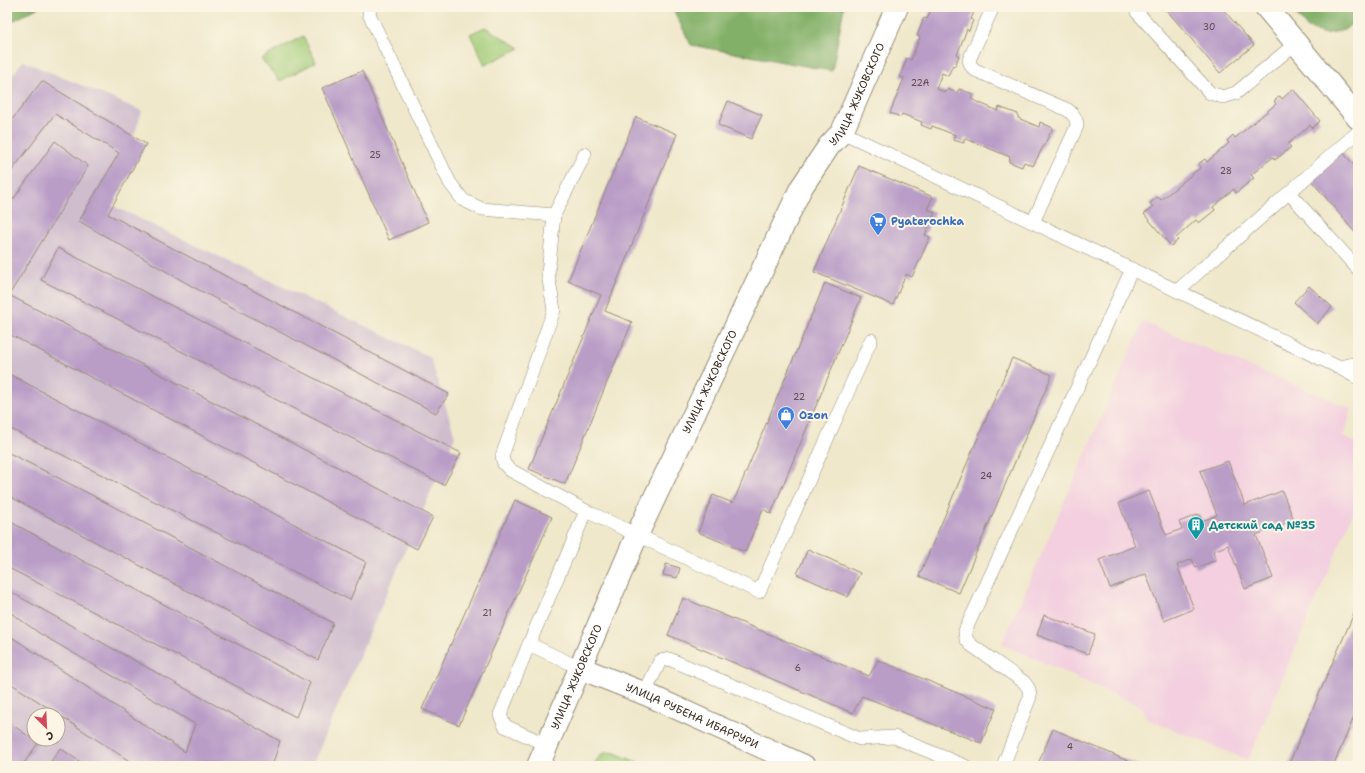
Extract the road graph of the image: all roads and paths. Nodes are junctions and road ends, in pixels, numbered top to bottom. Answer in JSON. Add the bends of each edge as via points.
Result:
{"nodes":[{"id":1,"x":370,"y":7,"type":"edge"},
{"id":2,"x":897,"y":7,"type":"edge"},
{"id":3,"x":993,"y":7,"type":"edge"},
{"id":4,"x":1266,"y":7,"type":"edge"},
{"id":5,"x":1137,"y":12,"type":"dead end"},
{"id":6,"x":1295,"y":44,"type":"junction"},
{"id":7,"x":1358,"y":118,"type":"edge"},
{"id":8,"x":842,"y":132,"type":"junction"},
{"id":9,"x":1358,"y":132,"type":"edge"},
{"id":10,"x":586,"y":154,"type":"dead end"},
{"id":11,"x":1289,"y":193,"type":"junction"},
{"id":12,"x":554,"y":215,"type":"junction"},
{"id":13,"x":1033,"y":222,"type":"junction"},
{"id":14,"x":1132,"y":269,"type":"junction"},
{"id":15,"x":1358,"y":269,"type":"edge"},
{"id":16,"x":1177,"y":291,"type":"junction"},
{"id":17,"x":871,"y":340,"type":"dead end"},
{"id":18,"x":1358,"y":363,"type":"edge"},
{"id":19,"x":1338,"y":367,"type":"junction"},
{"id":20,"x":1358,"y":378,"type":"edge"},
{"id":21,"x":586,"y":511,"type":"junction"},
{"id":22,"x":637,"y":535,"type":"junction"},
{"id":23,"x":529,"y":644,"type":"junction"},
{"id":24,"x":580,"y":668,"type":"junction"},
{"id":25,"x":648,"y":695,"type":"junction"},
{"id":26,"x":547,"y":745,"type":"junction"},
{"id":27,"x":538,"y":766,"type":"edge"},
{"id":28,"x":804,"y":766,"type":"edge"},
{"id":29,"x":965,"y":766,"type":"edge"},
{"id":30,"x":1003,"y":766,"type":"edge"}],
"edges":[{"from":1,"to":12,"type":"lane","via":[[369,14],[450,183],[463,200],[482,209]]},
{"from":2,"to":8,"type":"street","name":"УЛИЦА ЖУКОВСКОГО"},
{"from":3,"to":13,"type":"lane","via":[[969,60],[971,66],[1068,110],[1077,120],[1077,126]]},
{"from":4,"to":6,"type":"street"},
{"from":5,"to":6,"type":"lane","via":[[1210,93],[1224,97],[1236,93]]},
{"from":6,"to":7,"type":"street"},
{"from":8,"to":13,"type":"lane"},
{"from":8,"to":22,"type":"street","name":"УЛИЦА ЖУКОВСКОГО","via":[[829,146],[801,188]]},
{"from":9,"to":11,"type":"lane"},
{"from":10,"to":12,"type":"lane"},
{"from":11,"to":15,"type":"lane"},
{"from":11,"to":16,"type":"lane"},
{"from":12,"to":21,"type":"lane","via":[[548,274],[554,310],[502,456],[504,464],[510,470]]},
{"from":13,"to":14,"type":"lane"},
{"from":14,"to":16,"type":"lane"},
{"from":14,"to":30,"type":"lane","via":[[966,631],[966,639],[971,645],[1024,682],[1030,689],[1030,697]]},
{"from":16,"to":19,"type":"lane"},
{"from":17,"to":22,"type":"lane","via":[[759,592]]},
{"from":18,"to":19,"type":"lane"},
{"from":19,"to":20,"type":"lane"},
{"from":21,"to":22,"type":"lane"},
{"from":21,"to":23,"type":"lane"},
{"from":22,"to":24,"type":"street","name":"УЛИЦА ЖУКОВСКОГО"},
{"from":23,"to":24,"type":"lane"},
{"from":23,"to":26,"type":"lane","via":[[500,715],[505,726]]},
{"from":24,"to":25,"type":"street","name":"УЛИЦА РУБЕНА ИБАРРУРИ"},
{"from":24,"to":26,"type":"street","name":"УЛИЦА ЖУКОВСКОГО"},
{"from":25,"to":28,"type":"street","name":"УЛИЦА РУБЕНА ИБАРРУРИ"},
{"from":25,"to":29,"type":"lane","via":[[649,684],[660,661],[669,659],[860,739],[894,737]]},
{"from":26,"to":27,"type":"street","name":"УЛИЦА ЖУКОВСКОГО"}]}
